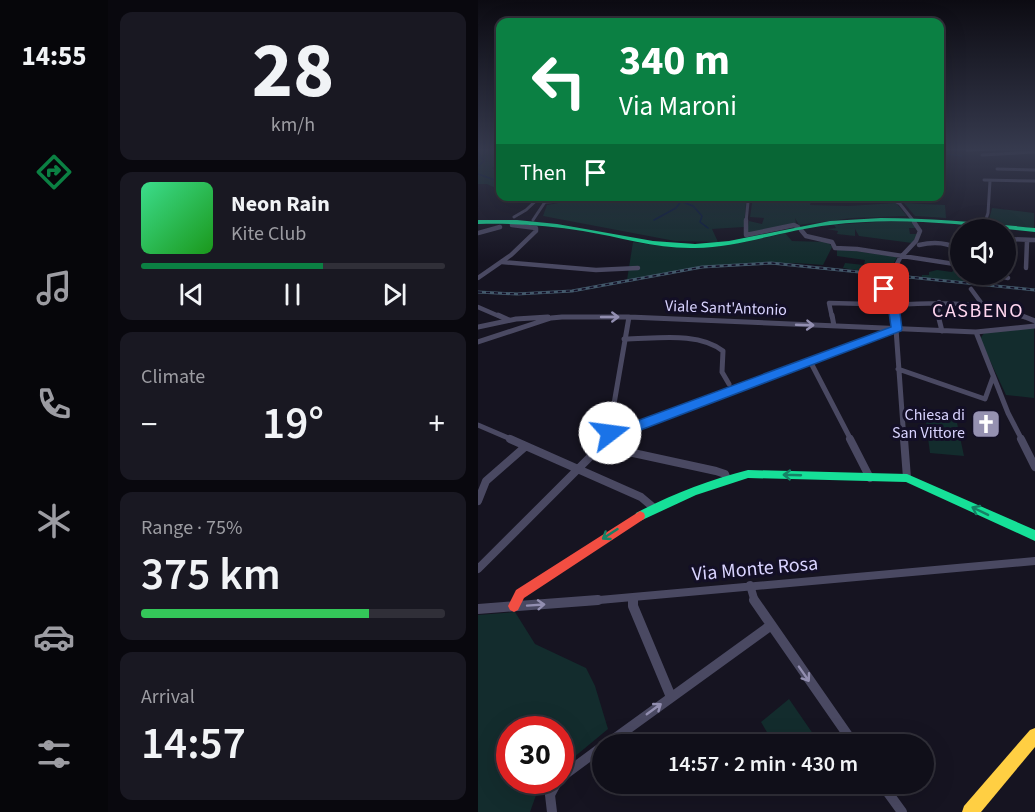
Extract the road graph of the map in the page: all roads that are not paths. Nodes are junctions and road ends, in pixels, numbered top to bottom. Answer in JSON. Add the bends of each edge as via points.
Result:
{"nodes":[{"id":1,"x":989,"y":187,"type":"edge"},
{"id":2,"x":536,"y":201,"type":"edge"},
{"id":3,"x":564,"y":201,"type":"edge"},
{"id":4,"x":895,"y":201,"type":"edge"},
{"id":5,"x":748,"y":202,"type":"dead end"},
{"id":6,"x":985,"y":219,"type":"edge"},
{"id":7,"x":533,"y":220,"type":"junction"},
{"id":8,"x":515,"y":222,"type":"junction"},
{"id":9,"x":478,"y":223,"type":"edge"},
{"id":10,"x":500,"y":226,"type":"dead end"},
{"id":11,"x":581,"y":229,"type":"junction"},
{"id":12,"x":1034,"y":230,"type":"edge"},
{"id":13,"x":478,"y":233,"type":"edge"},
{"id":14,"x":1016,"y":240,"type":"edge"},
{"id":15,"x":1034,"y":240,"type":"edge"},
{"id":16,"x":1027,"y":241,"type":"junction"},
{"id":17,"x":919,"y":245,"type":"dead end"},
{"id":18,"x":950,"y":246,"type":"edge"},
{"id":19,"x":903,"y":255,"type":"junction"},
{"id":20,"x":502,"y":262,"type":"junction"},
{"id":21,"x":950,"y":263,"type":"edge"},
{"id":22,"x":638,"y":268,"type":"dead end"},
{"id":23,"x":1026,"y":268,"type":"dead end"},
{"id":24,"x":478,"y":278,"type":"edge"},
{"id":25,"x":884,"y":289,"type":"junction"},
{"id":26,"x":971,"y":289,"type":"dead end"},
{"id":27,"x":939,"y":302,"type":"junction"},
{"id":28,"x":982,"y":304,"type":"junction"},
{"id":29,"x":894,"y":305,"type":"junction"},
{"id":30,"x":478,"y":307,"type":"edge"},
{"id":31,"x":629,"y":317,"type":"junction"},
{"id":32,"x":551,"y":318,"type":"junction"},
{"id":33,"x":509,"y":320,"type":"junction"},
{"id":34,"x":1034,"y":321,"type":"edge"},
{"id":35,"x":834,"y":326,"type":"junction"},
{"id":36,"x":1034,"y":326,"type":"edge"},
{"id":37,"x":478,"y":327,"type":"edge"},
{"id":38,"x":897,"y":329,"type":"junction"},
{"id":39,"x":942,"y":330,"type":"junction"},
{"id":40,"x":976,"y":332,"type":"junction"},
{"id":41,"x":624,"y":339,"type":"junction"},
{"id":42,"x":478,"y":342,"type":"edge"},
{"id":43,"x":810,"y":361,"type":"junction"},
{"id":44,"x":898,"y":369,"type":"junction"},
{"id":45,"x":993,"y":377,"type":"junction"},
{"id":46,"x":729,"y":384,"type":"dead end"},
{"id":47,"x":478,"y":425,"type":"edge"},
{"id":48,"x":612,"y":435,"type":"junction"},
{"id":49,"x":526,"y":446,"type":"junction"},
{"id":50,"x":601,"y":446,"type":"junction"},
{"id":51,"x":1034,"y":467,"type":"edge"},
{"id":52,"x":580,"y":469,"type":"junction"},
{"id":53,"x":870,"y":478,"type":"junction"},
{"id":54,"x":907,"y":478,"type":"junction"},
{"id":55,"x":727,"y":479,"type":"junction"},
{"id":56,"x":478,"y":501,"type":"edge"},
{"id":57,"x":654,"y":508,"type":"junction"},
{"id":58,"x":1034,"y":538,"type":"edge"},
{"id":59,"x":1034,"y":561,"type":"edge"},
{"id":60,"x":478,"y":569,"type":"edge"},
{"id":61,"x":750,"y":585,"type":"junction"},
{"id":62,"x":633,"y":598,"type":"junction"},
{"id":63,"x":514,"y":606,"type":"junction"},
{"id":64,"x":478,"y":609,"type":"edge"},
{"id":65,"x":770,"y":626,"type":"junction"},
{"id":66,"x":671,"y":697,"type":"junction"},
{"id":67,"x":621,"y":734,"type":"edge"},
{"id":68,"x":847,"y":734,"type":"edge"},
{"id":69,"x":1034,"y":735,"type":"edge"},
{"id":70,"x":592,"y":754,"type":"edge"},
{"id":71,"x":574,"y":768,"type":"edge"},
{"id":72,"x":550,"y":794,"type":"edge"},
{"id":73,"x":889,"y":794,"type":"edge"},
{"id":74,"x":552,"y":812,"type":"edge"},
{"id":75,"x":902,"y":812,"type":"edge"},
{"id":76,"x":970,"y":812,"type":"edge"}],
"edges":[{"from":1,"to":6,"type":"street","via":[[990,209]]},
{"from":2,"to":8,"type":"street"},
{"from":3,"to":7,"type":"street","via":[[545,202]]},
{"from":4,"to":19,"type":"street","via":[[920,231]]},
{"from":5,"to":19,"type":"street","via":[[748,236],[789,226],[800,228],[806,236],[832,242],[835,248]]},
{"from":7,"to":9,"type":"street"},
{"from":7,"to":11,"type":"street"},
{"from":8,"to":9,"type":"street"},
{"from":8,"to":11,"type":"street"},
{"from":8,"to":20,"type":"street","via":[[536,228]]},
{"from":10,"to":13,"type":"street"},
{"from":11,"to":12,"type":"street","via":[[697,246],[811,226],[874,220],[931,220]]},
{"from":14,"to":16,"type":"street"},
{"from":15,"to":16,"type":"street"},
{"from":16,"to":23,"type":"street"},
{"from":17,"to":18,"type":"street"},
{"from":19,"to":21,"type":"street"},
{"from":19,"to":25,"type":"street"},
{"from":20,"to":22,"type":"street","via":[[596,270]]},
{"from":20,"to":24,"type":"street"},
{"from":25,"to":29,"type":"street"},
{"from":25,"to":35,"type":"street","via":[[867,288],[869,304],[829,303]]},
{"from":26,"to":28,"type":"street"},
{"from":27,"to":28,"type":"street"},
{"from":27,"to":29,"type":"street"},
{"from":27,"to":39,"type":"street"},
{"from":28,"to":34,"type":"street"},
{"from":29,"to":38,"type":"street"},
{"from":30,"to":33,"type":"street"},
{"from":32,"to":31,"type":"street","name":"Viale Sant'Antonio","one_way":true},
{"from":31,"to":35,"type":"street","name":"Viale Sant'Antonio","one_way":true},
{"from":31,"to":41,"type":"street"},
{"from":32,"to":33,"type":"street"},
{"from":32,"to":42,"type":"street","name":"Viale Sant'Antonio"},
{"from":33,"to":37,"type":"street"},
{"from":35,"to":38,"type":"street","name":"Viale Sant'Antonio"},
{"from":36,"to":40,"type":"street","name":"Viale Sant'Antonio"},
{"from":38,"to":39,"type":"street","name":"Viale Sant'Antonio"},
{"from":38,"to":43,"type":"street"},
{"from":38,"to":44,"type":"street"},
{"from":39,"to":40,"type":"street","name":"Viale Sant'Antonio"},
{"from":40,"to":45,"type":"street"},
{"from":41,"to":46,"type":"street","via":[[714,343],[723,350],[722,372]]},
{"from":41,"to":48,"type":"street"},
{"from":43,"to":48,"type":"street"},
{"from":43,"to":53,"type":"street"},
{"from":44,"to":45,"type":"street","via":[[985,399]]},
{"from":44,"to":54,"type":"street"},
{"from":45,"to":51,"type":"street"},
{"from":47,"to":49,"type":"street"},
{"from":48,"to":50,"type":"street"},
{"from":49,"to":52,"type":"street"},
{"from":49,"to":56,"type":"street","via":[[485,482]]},
{"from":50,"to":52,"type":"street"},
{"from":50,"to":55,"type":"street","via":[[716,471]]},
{"from":52,"to":57,"type":"street","via":[[641,496]]},
{"from":52,"to":60,"type":"street"},
{"from":53,"to":54,"type":"street"},
{"from":53,"to":55,"type":"street","one_way":true,"via":[[758,474]]},
{"from":58,"to":54,"type":"street","one_way":true},
{"from":55,"to":57,"type":"street"},
{"from":57,"to":63,"type":"street","one_way":true,"via":[[520,594]]},
{"from":59,"to":61,"type":"street","name":"Via Monte Rosa"},
{"from":61,"to":62,"type":"street","name":"Via Monte Rosa"},
{"from":61,"to":65,"type":"street"},
{"from":63,"to":62,"type":"street","name":"Via Monte Rosa","one_way":true},
{"from":62,"to":66,"type":"street"},
{"from":63,"to":64,"type":"street","name":"Via Monte Rosa"},
{"from":65,"to":66,"type":"street"},
{"from":65,"to":68,"type":"street","one_way":true},
{"from":67,"to":66,"type":"street","one_way":true},
{"from":69,"to":76,"type":"street"},
{"from":70,"to":71,"type":"street"},
{"from":72,"to":74,"type":"street"},
{"from":73,"to":75,"type":"street"}]}
